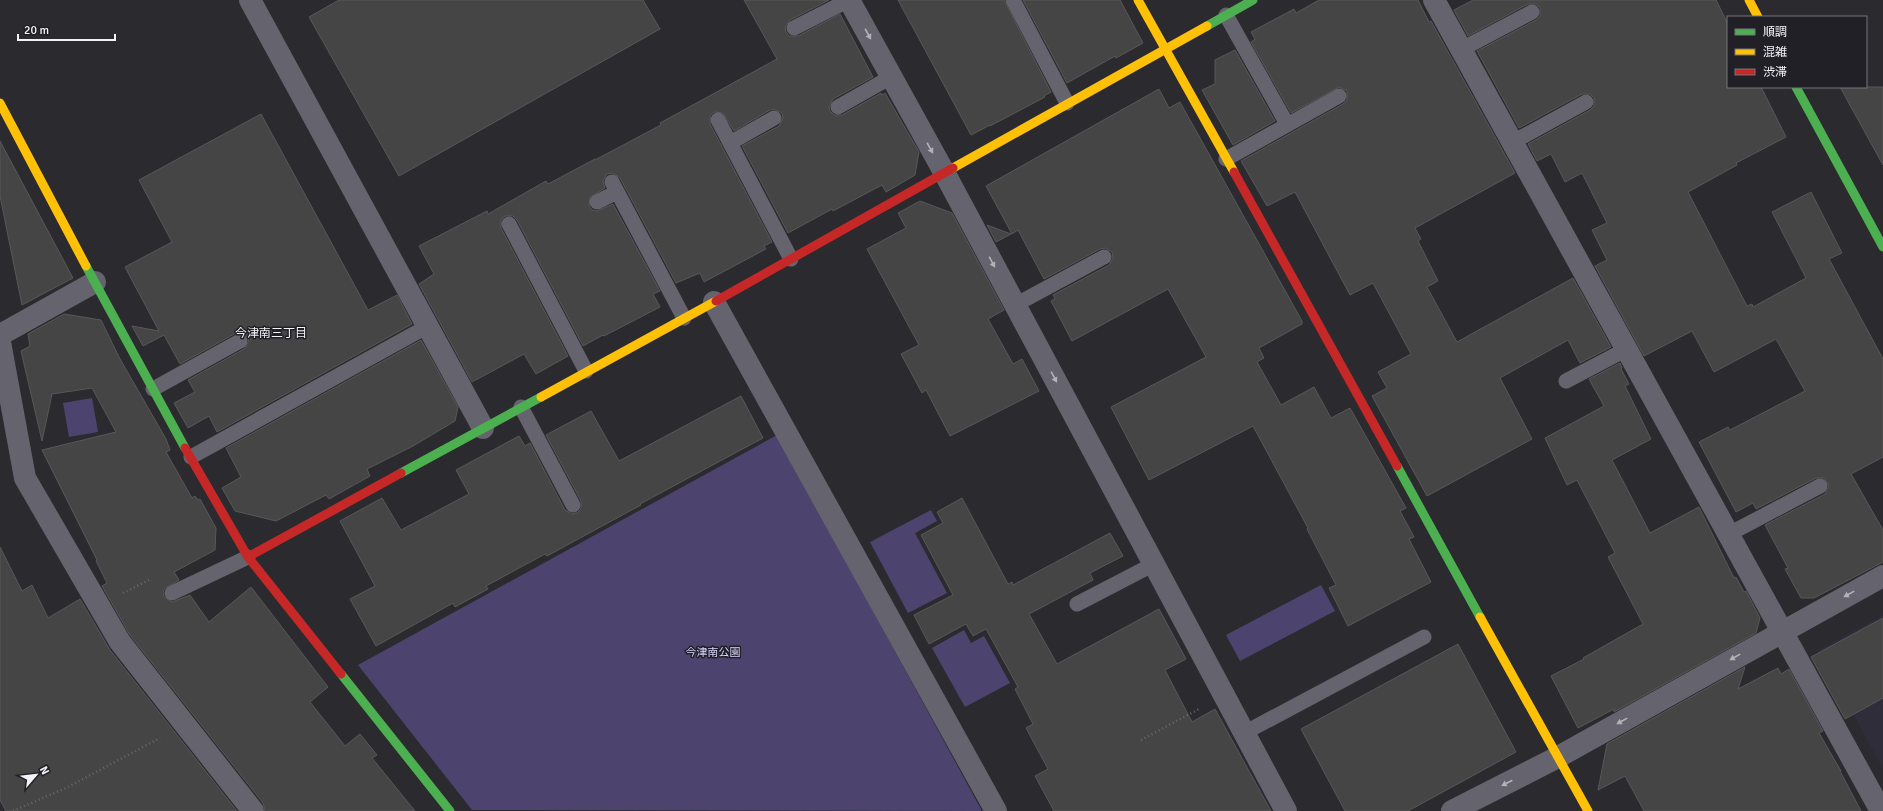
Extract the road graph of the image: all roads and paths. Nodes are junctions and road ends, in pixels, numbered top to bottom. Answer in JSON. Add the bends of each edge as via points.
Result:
{"nodes":[{"id":1,"x":250,"y":0,"type":"edge"},
{"id":2,"x":849,"y":0,"type":"edge"},
{"id":3,"x":1013,"y":0,"type":"edge"},
{"id":4,"x":1138,"y":0,"type":"edge"},
{"id":5,"x":1252,"y":0,"type":"edge"},
{"id":6,"x":1434,"y":0,"type":"edge"},
{"id":7,"x":1749,"y":0,"type":"edge"},
{"id":8,"x":1532,"y":12,"type":"dead end"},
{"id":9,"x":1226,"y":15,"type":"junction"},
{"id":10,"x":1757,"y":16,"type":"edge"},
{"id":11,"x":794,"y":28,"type":"dead end"},
{"id":12,"x":1164,"y":49,"type":"junction"},
{"id":13,"x":1462,"y":49,"type":"junction"},
{"id":14,"x":892,"y":77,"type":"junction"},
{"id":15,"x":1797,"y":88,"type":"edge"},
{"id":16,"x":1339,"y":96,"type":"dead end"},
{"id":17,"x":1586,"y":102,"type":"dead end"},
{"id":18,"x":0,"y":103,"type":"edge"},
{"id":19,"x":1067,"y":103,"type":"junction"},
{"id":20,"x":838,"y":107,"type":"dead end"},
{"id":21,"x":774,"y":118,"type":"dead end"},
{"id":22,"x":718,"y":120,"type":"dead end"},
{"id":23,"x":1287,"y":124,"type":"junction"},
{"id":24,"x":1513,"y":142,"type":"junction"},
{"id":25,"x":730,"y":143,"type":"junction"},
{"id":26,"x":1226,"y":159,"type":"junction"},
{"id":27,"x":944,"y":172,"type":"junction"},
{"id":28,"x":597,"y":202,"type":"dead end"},
{"id":29,"x":509,"y":224,"type":"dead end"},
{"id":30,"x":1883,"y":247,"type":"edge"},
{"id":31,"x":1104,"y":257,"type":"dead end"},
{"id":32,"x":791,"y":259,"type":"junction"},
{"id":33,"x":94,"y":282,"type":"junction"},
{"id":34,"x":714,"y":302,"type":"junction"},
{"id":35,"x":1015,"y":305,"type":"junction"},
{"id":36,"x":684,"y":318,"type":"junction"},
{"id":37,"x":428,"y":326,"type":"junction"},
{"id":38,"x":0,"y":335,"type":"edge"},
{"id":39,"x":240,"y":341,"type":"dead end"},
{"id":40,"x":0,"y":342,"type":"edge"},
{"id":41,"x":1627,"y":348,"type":"junction"},
{"id":42,"x":586,"y":371,"type":"junction"},
{"id":43,"x":1566,"y":381,"type":"dead end"},
{"id":44,"x":153,"y":389,"type":"junction"},
{"id":45,"x":520,"y":407,"type":"junction"},
{"id":46,"x":483,"y":428,"type":"junction"},
{"id":47,"x":191,"y":457,"type":"junction"},
{"id":48,"x":1820,"y":486,"type":"dead end"},
{"id":49,"x":573,"y":505,"type":"dead end"},
{"id":50,"x":1729,"y":534,"type":"junction"},
{"id":51,"x":248,"y":557,"type":"junction"},
{"id":52,"x":1154,"y":564,"type":"junction"},
{"id":53,"x":1883,"y":576,"type":"edge"},
{"id":54,"x":172,"y":593,"type":"joint"},
{"id":55,"x":117,"y":596,"type":"dead end"},
{"id":56,"x":1077,"y":604,"type":"dead end"},
{"id":57,"x":1782,"y":631,"type":"junction"},
{"id":58,"x":1424,"y":637,"type":"dead end"},
{"id":59,"x":1224,"y":695,"type":"junction"},
{"id":60,"x":184,"y":724,"type":"junction"},
{"id":61,"x":1244,"y":733,"type":"junction"},
{"id":62,"x":1141,"y":740,"type":"dead end"},
{"id":63,"x":1558,"y":757,"type":"junction"},
{"id":64,"x":13,"y":811,"type":"edge"},
{"id":65,"x":253,"y":811,"type":"edge"},
{"id":66,"x":450,"y":811,"type":"edge"},
{"id":67,"x":996,"y":811,"type":"edge"},
{"id":68,"x":1286,"y":811,"type":"edge"},
{"id":69,"x":1452,"y":811,"type":"edge"},
{"id":70,"x":1588,"y":811,"type":"edge"},
{"id":71,"x":1881,"y":811,"type":"edge"}],
"edges":[{"from":1,"to":37,"type":"street"},
{"from":2,"to":11,"type":"lane"},
{"from":2,"to":14,"type":"street","one_way":true},
{"from":3,"to":19,"type":"lane"},
{"from":4,"to":12,"type":"street"},
{"from":5,"to":9,"type":"street"},
{"from":6,"to":13,"type":"street"},
{"from":7,"to":10,"type":"street"},
{"from":8,"to":13,"type":"lane"},
{"from":9,"to":12,"type":"street"},
{"from":9,"to":23,"type":"lane"},
{"from":12,"to":19,"type":"street"},
{"from":12,"to":26,"type":"street"},
{"from":13,"to":24,"type":"street"},
{"from":14,"to":20,"type":"lane"},
{"from":14,"to":27,"type":"street","one_way":true},
{"from":15,"to":30,"type":"street"},
{"from":16,"to":23,"type":"lane"},
{"from":17,"to":24,"type":"lane"},
{"from":18,"to":33,"type":"street"},
{"from":19,"to":27,"type":"street"},
{"from":21,"to":25,"type":"lane"},
{"from":22,"to":25,"type":"lane"},
{"from":23,"to":26,"type":"lane"},
{"from":24,"to":41,"type":"street"},
{"from":25,"to":32,"type":"lane"},
{"from":26,"to":63,"type":"street"},
{"from":27,"to":32,"type":"street"},
{"from":27,"to":35,"type":"street","one_way":true},
{"from":28,"to":36,"type":"lane","via":[[614,187]]},
{"from":29,"to":42,"type":"lane"},
{"from":31,"to":35,"type":"lane"},
{"from":32,"to":34,"type":"street"},
{"from":33,"to":38,"type":"street"},
{"from":33,"to":44,"type":"street"},
{"from":34,"to":36,"type":"street"},
{"from":34,"to":67,"type":"street"},
{"from":35,"to":52,"type":"street","one_way":true},
{"from":36,"to":42,"type":"street"},
{"from":37,"to":46,"type":"street"},
{"from":37,"to":47,"type":"lane"},
{"from":39,"to":44,"type":"lane"},
{"from":40,"to":60,"type":"street","via":[[25,478],[120,642]]},
{"from":41,"to":43,"type":"lane"},
{"from":41,"to":50,"type":"street"},
{"from":42,"to":45,"type":"street"},
{"from":44,"to":47,"type":"street"},
{"from":45,"to":46,"type":"street"},
{"from":45,"to":49,"type":"lane"},
{"from":46,"to":51,"type":"street"},
{"from":47,"to":51,"type":"street"},
{"from":48,"to":50,"type":"lane"},
{"from":50,"to":57,"type":"street"},
{"from":51,"to":54,"type":"lane"},
{"from":51,"to":66,"type":"street"},
{"from":52,"to":56,"type":"lane"},
{"from":52,"to":59,"type":"street"},
{"from":53,"to":57,"type":"street","one_way":true},
{"from":54,"to":55,"type":"path","via":[[165,593],[154,578]]},
{"from":57,"to":63,"type":"street","one_way":true},
{"from":57,"to":71,"type":"street"},
{"from":58,"to":61,"type":"lane"},
{"from":59,"to":61,"type":"street"},
{"from":59,"to":62,"type":"path"},
{"from":60,"to":64,"type":"path","via":[[120,761]]},
{"from":60,"to":65,"type":"street"},
{"from":61,"to":68,"type":"street"},
{"from":63,"to":69,"type":"street","one_way":true},
{"from":63,"to":70,"type":"street"}]}
